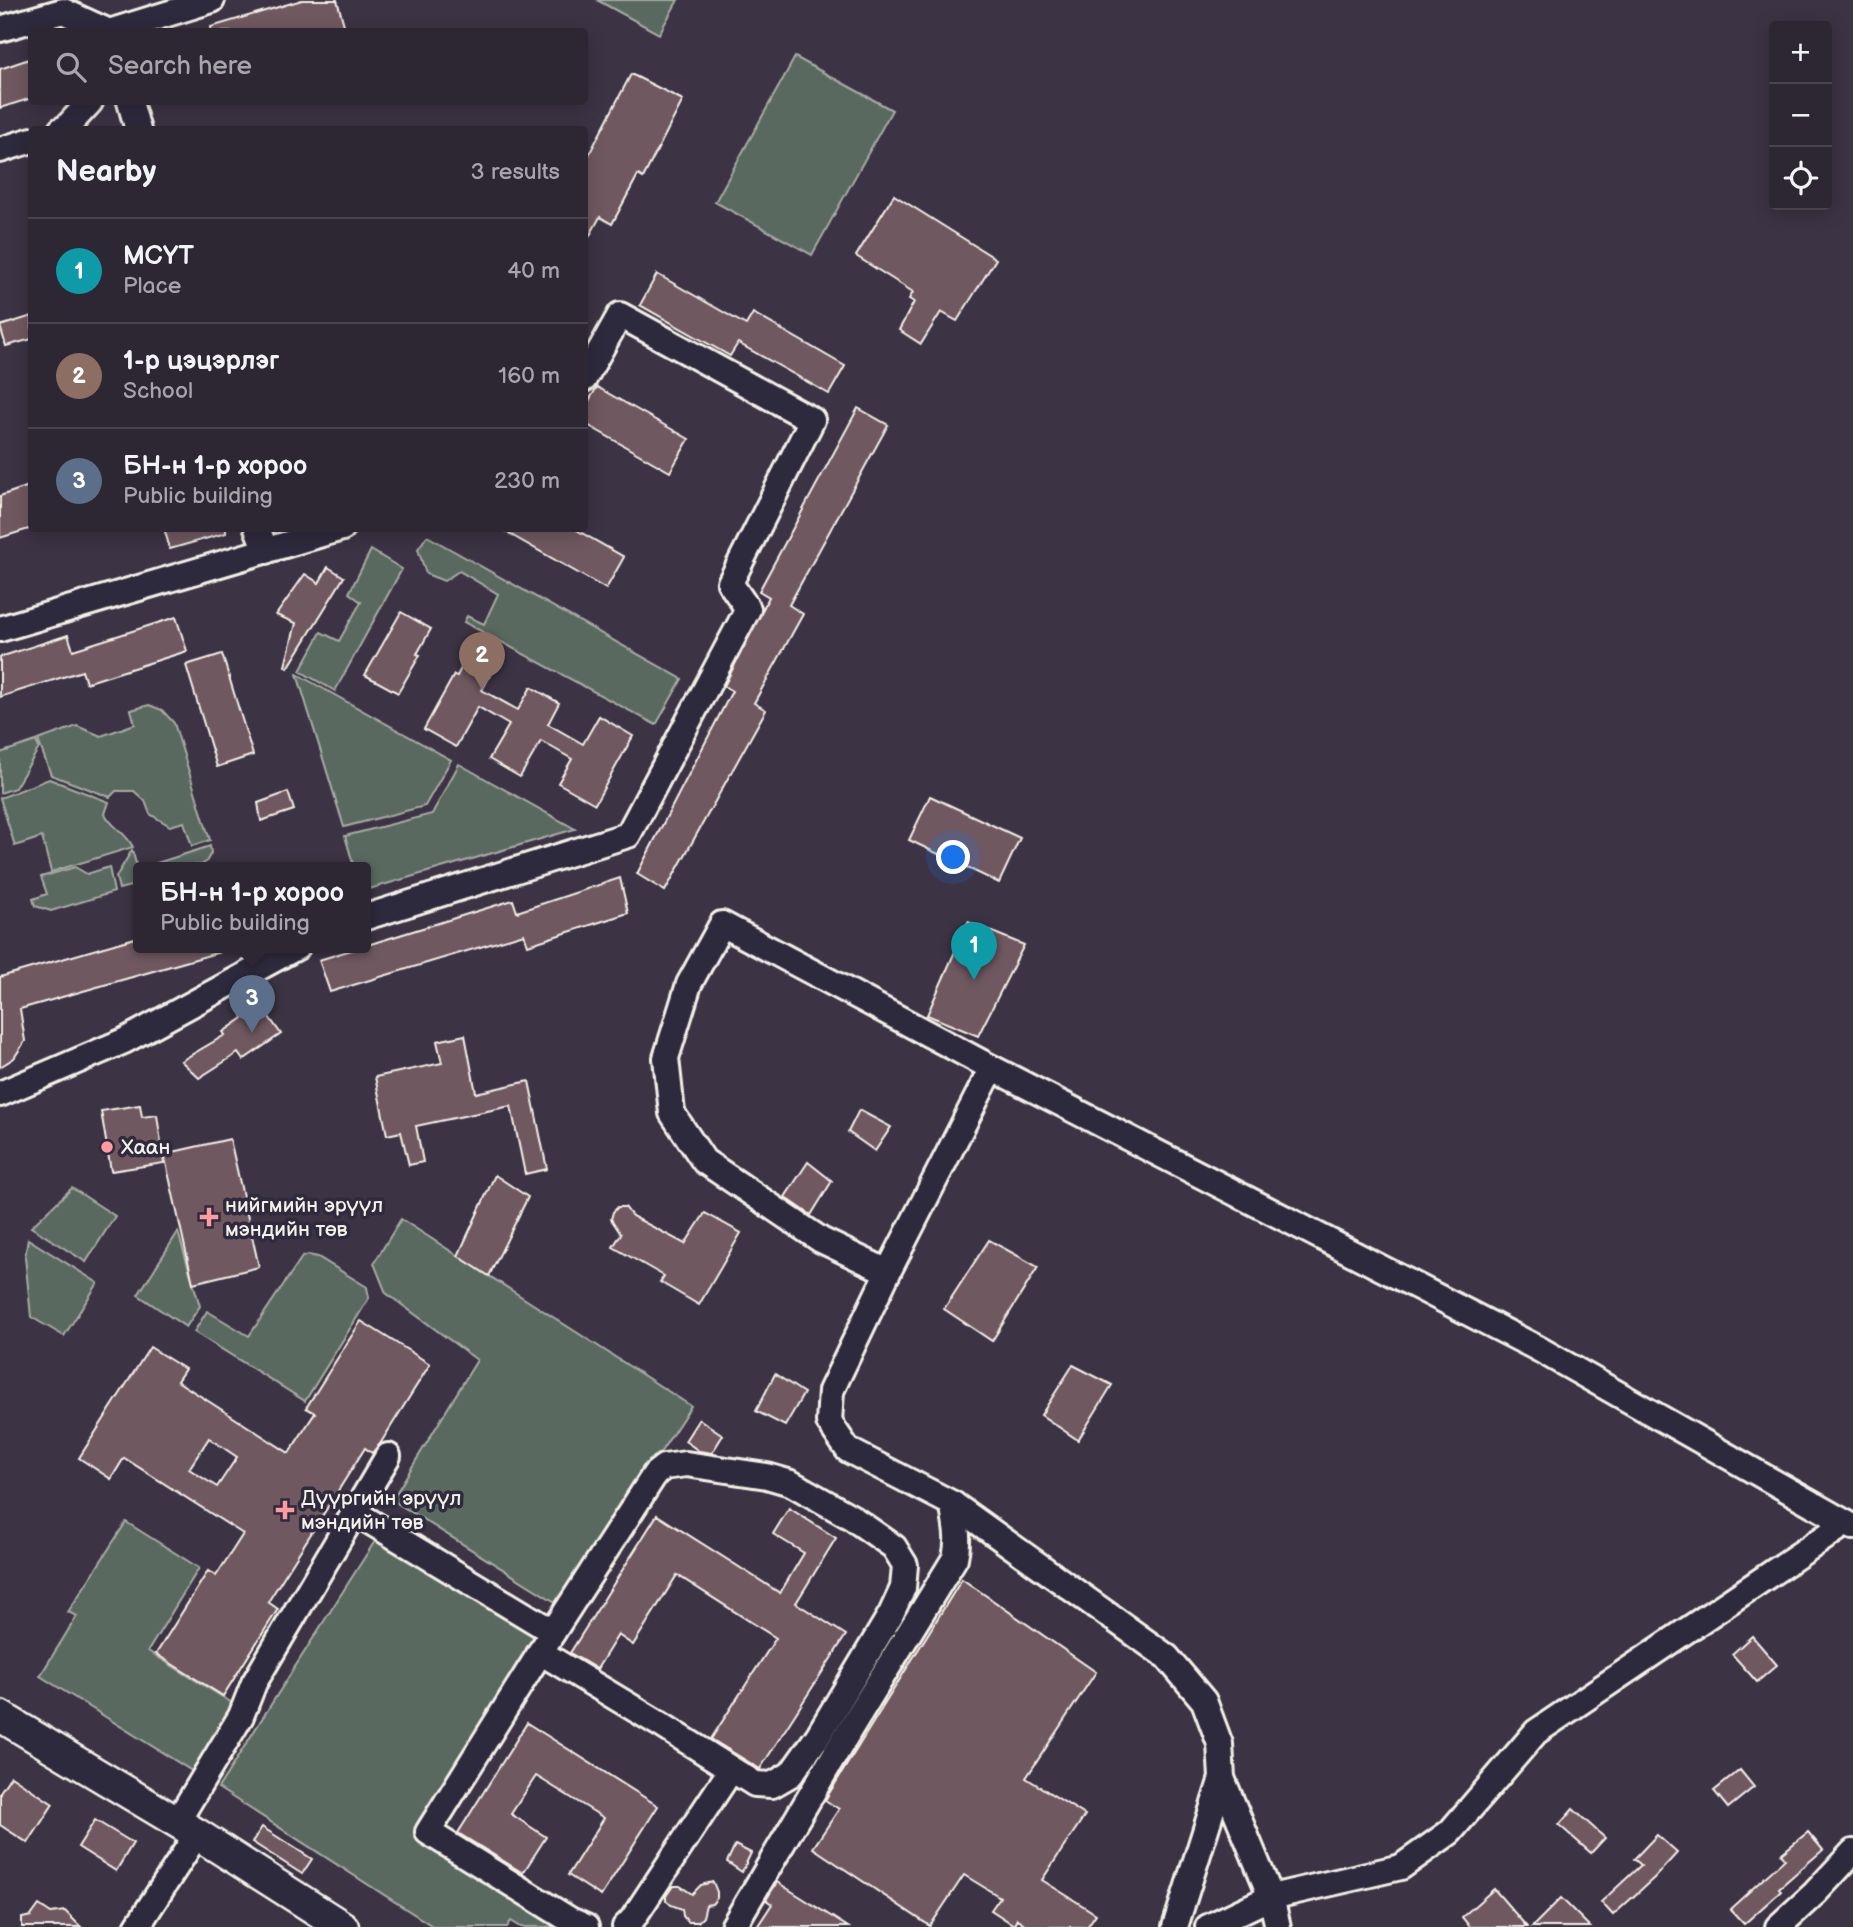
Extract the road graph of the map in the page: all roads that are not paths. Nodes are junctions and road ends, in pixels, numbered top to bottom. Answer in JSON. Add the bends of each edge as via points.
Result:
{"nodes":[{"id":1,"x":212,"y":0,"type":"edge"},
{"id":2,"x":102,"y":28,"type":"edge"},
{"id":3,"x":119,"y":28,"type":"edge"},
{"id":4,"x":0,"y":29,"type":"edge"},
{"id":5,"x":87,"y":105,"type":"edge"},
{"id":6,"x":131,"y":105,"type":"edge"},
{"id":7,"x":68,"y":126,"type":"edge"},
{"id":8,"x":137,"y":126,"type":"edge"},
{"id":9,"x":28,"y":141,"type":"edge"},
{"id":10,"x":0,"y":150,"type":"edge"},
{"id":11,"x":588,"y":372,"type":"edge"},
{"id":12,"x":315,"y":532,"type":"edge"},
{"id":13,"x":261,"y":540,"type":"edge"},
{"id":14,"x":0,"y":629,"type":"edge"},
{"id":15,"x":371,"y":915,"type":"edge"},
{"id":16,"x":286,"y":953,"type":"edge"},
{"id":17,"x":992,"y":1068,"type":"junction"},
{"id":18,"x":0,"y":1094,"type":"edge"},
{"id":19,"x":888,"y":1272,"type":"junction"},
{"id":20,"x":388,"y":1456,"type":"dead end"},
{"id":21,"x":953,"y":1504,"type":"junction"},
{"id":22,"x":354,"y":1512,"type":"junction"},
{"id":23,"x":1850,"y":1525,"type":"edge"},
{"id":24,"x":546,"y":1642,"type":"junction"},
{"id":25,"x":0,"y":1716,"type":"edge"},
{"id":26,"x":732,"y":1770,"type":"junction"},
{"id":27,"x":1223,"y":1778,"type":"junction"},
{"id":28,"x":187,"y":1828,"type":"junction"},
{"id":29,"x":1853,"y":1852,"type":"edge"},
{"id":30,"x":1271,"y":1897,"type":"junction"},
{"id":31,"x":574,"y":1925,"type":"edge"},
{"id":32,"x":137,"y":1927,"type":"edge"},
{"id":33,"x":343,"y":1927,"type":"edge"},
{"id":34,"x":625,"y":1927,"type":"edge"},
{"id":35,"x":733,"y":1927,"type":"edge"},
{"id":36,"x":1175,"y":1927,"type":"edge"},
{"id":37,"x":1208,"y":1927,"type":"edge"},
{"id":38,"x":1278,"y":1927,"type":"edge"},
{"id":39,"x":1778,"y":1927,"type":"edge"}],
"edges":[{"from":1,"to":3,"type":"street"},
{"from":2,"to":4,"type":"street","via":[[63,11]]},
{"from":5,"to":7,"type":"street"},
{"from":6,"to":8,"type":"street"},
{"from":9,"to":10,"type":"street"},
{"from":11,"to":15,"type":"street","via":[[620,315],[812,420],[730,583],[748,610],[628,835]]},
{"from":12,"to":13,"type":"street"},
{"from":13,"to":14,"type":"street"},
{"from":16,"to":18,"type":"street","via":[[124,1041]]},
{"from":17,"to":19,"type":"street"},
{"from":17,"to":19,"type":"street","via":[[722,924],[689,984],[666,1058],[672,1113],[704,1161],[821,1240]]},
{"from":17,"to":23,"type":"street","via":[[1537,1348]]},
{"from":19,"to":21,"type":"street","via":[[831,1391],[830,1422],[848,1450]]},
{"from":20,"to":22,"type":"street"},
{"from":21,"to":27,"type":"street","via":[[1167,1657],[1204,1701],[1220,1744]]},
{"from":21,"to":35,"type":"street","via":[[959,1537],[955,1558]]},
{"from":22,"to":24,"type":"street"},
{"from":22,"to":28,"type":"street","via":[[254,1684]]},
{"from":23,"to":30,"type":"street","via":[[1536,1732],[1450,1832],[1401,1867]]},
{"from":24,"to":26,"type":"street"},
{"from":24,"to":26,"type":"street","via":[[655,1474],[664,1467],[686,1464],[726,1469],[791,1483],[894,1546],[905,1565],[904,1588],[862,1666],[791,1774],[772,1785],[755,1784]]},
{"from":24,"to":31,"type":"street","via":[[428,1832]]},
{"from":25,"to":28,"type":"street"},
{"from":26,"to":34,"type":"street"},
{"from":27,"to":30,"type":"street"},
{"from":27,"to":36,"type":"street"},
{"from":28,"to":32,"type":"street"},
{"from":28,"to":33,"type":"street"},
{"from":29,"to":39,"type":"street"},
{"from":30,"to":37,"type":"street"},
{"from":30,"to":38,"type":"street"}]}
